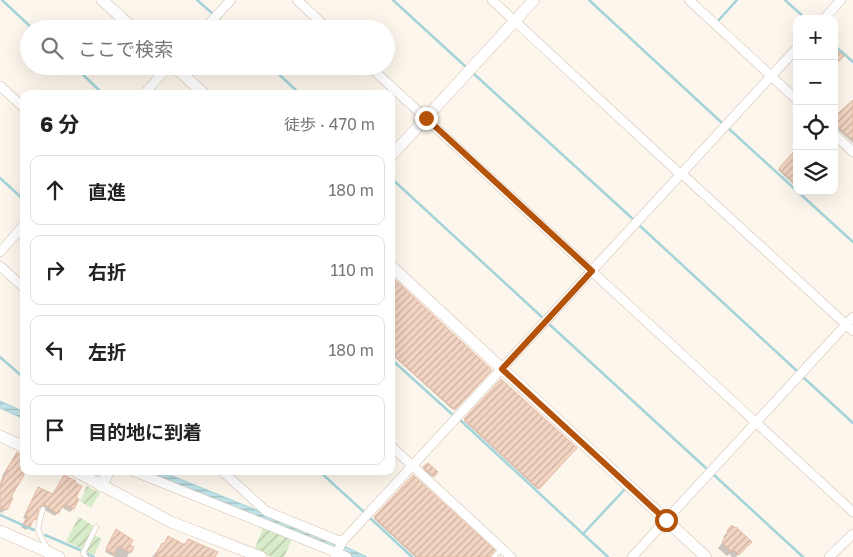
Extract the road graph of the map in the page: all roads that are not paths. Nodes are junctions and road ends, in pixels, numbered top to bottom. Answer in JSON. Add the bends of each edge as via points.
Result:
{"nodes":[{"id":1,"x":102,"y":0,"type":"edge"},
{"id":2,"x":231,"y":0,"type":"edge"},
{"id":3,"x":297,"y":0,"type":"edge"},
{"id":4,"x":492,"y":0,"type":"edge"},
{"id":5,"x":534,"y":0,"type":"edge"},
{"id":6,"x":689,"y":0,"type":"edge"},
{"id":7,"x":841,"y":0,"type":"edge"},
{"id":8,"x":828,"y":15,"type":"edge"},
{"id":9,"x":124,"y":20,"type":"edge"},
{"id":10,"x":212,"y":20,"type":"edge"},
{"id":11,"x":318,"y":20,"type":"edge"},
{"id":12,"x":515,"y":21,"type":"junction"},
{"id":13,"x":793,"y":52,"type":"edge"},
{"id":14,"x":161,"y":75,"type":"edge"},
{"id":15,"x":184,"y":75,"type":"edge"},
{"id":16,"x":379,"y":75,"type":"edge"},
{"id":17,"x":771,"y":76,"type":"junction"},
{"id":18,"x":0,"y":86,"type":"edge"},
{"id":19,"x":148,"y":90,"type":"edge"},
{"id":20,"x":200,"y":90,"type":"edge"},
{"id":21,"x":793,"y":96,"type":"edge"},
{"id":22,"x":20,"y":104,"type":"edge"},
{"id":23,"x":426,"y":118,"type":"junction"},
{"id":24,"x":838,"y":138,"type":"edge"},
{"id":25,"x":395,"y":152,"type":"edge"},
{"id":26,"x":853,"y":152,"type":"edge"},
{"id":27,"x":681,"y":174,"type":"junction"},
{"id":28,"x":20,"y":230,"type":"edge"},
{"id":29,"x":0,"y":252,"type":"edge"},
{"id":30,"x":0,"y":266,"type":"edge"},
{"id":31,"x":395,"y":270,"type":"edge"},
{"id":32,"x":592,"y":271,"type":"junction"},
{"id":33,"x":20,"y":284,"type":"edge"},
{"id":34,"x":853,"y":317,"type":"edge"},
{"id":35,"x":849,"y":328,"type":"edge"},
{"id":36,"x":502,"y":369,"type":"junction"},
{"id":37,"x":756,"y":423,"type":"junction"},
{"id":38,"x":0,"y":436,"type":"edge"},
{"id":39,"x":20,"y":445,"type":"edge"},
{"id":40,"x":395,"y":450,"type":"edge"},
{"id":41,"x":412,"y":466,"type":"junction"},
{"id":42,"x":82,"y":475,"type":"edge"},
{"id":43,"x":107,"y":475,"type":"edge"},
{"id":44,"x":142,"y":475,"type":"edge"},
{"id":45,"x":226,"y":475,"type":"edge"},
{"id":46,"x":102,"y":486,"type":"junction"},
{"id":47,"x":43,"y":509,"type":"dead end"},
{"id":48,"x":853,"y":512,"type":"edge"},
{"id":49,"x":666,"y":520,"type":"junction"},
{"id":50,"x":96,"y":527,"type":"dead end"},
{"id":51,"x":0,"y":530,"type":"edge"},
{"id":52,"x":853,"y":534,"type":"edge"},
{"id":53,"x":342,"y":542,"type":"junction"},
{"id":54,"x":502,"y":548,"type":"junction"},
{"id":55,"x":337,"y":554,"type":"edge"},
{"id":56,"x":54,"y":555,"type":"edge"},
{"id":57,"x":86,"y":557,"type":"edge"},
{"id":58,"x":261,"y":557,"type":"edge"},
{"id":59,"x":347,"y":557,"type":"edge"},
{"id":60,"x":494,"y":557,"type":"edge"},
{"id":61,"x":512,"y":557,"type":"edge"},
{"id":62,"x":632,"y":557,"type":"edge"},
{"id":63,"x":706,"y":557,"type":"edge"},
{"id":64,"x":829,"y":557,"type":"edge"}],
"edges":[{"from":1,"to":9,"type":"street"},
{"from":2,"to":10,"type":"street"},
{"from":3,"to":11,"type":"street"},
{"from":4,"to":12,"type":"street"},
{"from":5,"to":12,"type":"street"},
{"from":6,"to":17,"type":"street"},
{"from":7,"to":8,"type":"street"},
{"from":12,"to":23,"type":"street"},
{"from":12,"to":27,"type":"street"},
{"from":13,"to":17,"type":"street"},
{"from":14,"to":19,"type":"street"},
{"from":15,"to":20,"type":"street"},
{"from":16,"to":23,"type":"street"},
{"from":17,"to":21,"type":"street"},
{"from":17,"to":27,"type":"street"},
{"from":18,"to":22,"type":"street"},
{"from":23,"to":25,"type":"street"},
{"from":23,"to":32,"type":"street"},
{"from":24,"to":26,"type":"street"},
{"from":27,"to":32,"type":"street"},
{"from":27,"to":35,"type":"street"},
{"from":28,"to":29,"type":"street"},
{"from":30,"to":33,"type":"street"},
{"from":31,"to":36,"type":"street"},
{"from":32,"to":36,"type":"street"},
{"from":32,"to":37,"type":"street"},
{"from":34,"to":35,"type":"street"},
{"from":35,"to":37,"type":"street"},
{"from":36,"to":41,"type":"street"},
{"from":36,"to":49,"type":"street"},
{"from":37,"to":48,"type":"street"},
{"from":37,"to":49,"type":"street"},
{"from":38,"to":39,"type":"street"},
{"from":40,"to":41,"type":"street"},
{"from":41,"to":53,"type":"street"},
{"from":41,"to":54,"type":"street"},
{"from":42,"to":46,"type":"street"},
{"from":43,"to":46,"type":"street"},
{"from":44,"to":55,"type":"street"},
{"from":45,"to":53,"type":"street","via":[[266,512]]},
{"from":46,"to":58,"type":"street","via":[[171,522]]},
{"from":47,"to":56,"type":"lane","via":[[37,528]]},
{"from":49,"to":62,"type":"street"},
{"from":49,"to":63,"type":"street"},
{"from":50,"to":57,"type":"lane","via":[[83,553]]},
{"from":51,"to":56,"type":"street"},
{"from":52,"to":64,"type":"street"},
{"from":53,"to":55,"type":"street"},
{"from":54,"to":60,"type":"lane"},
{"from":54,"to":61,"type":"street"},
{"from":55,"to":59,"type":"street"}]}
